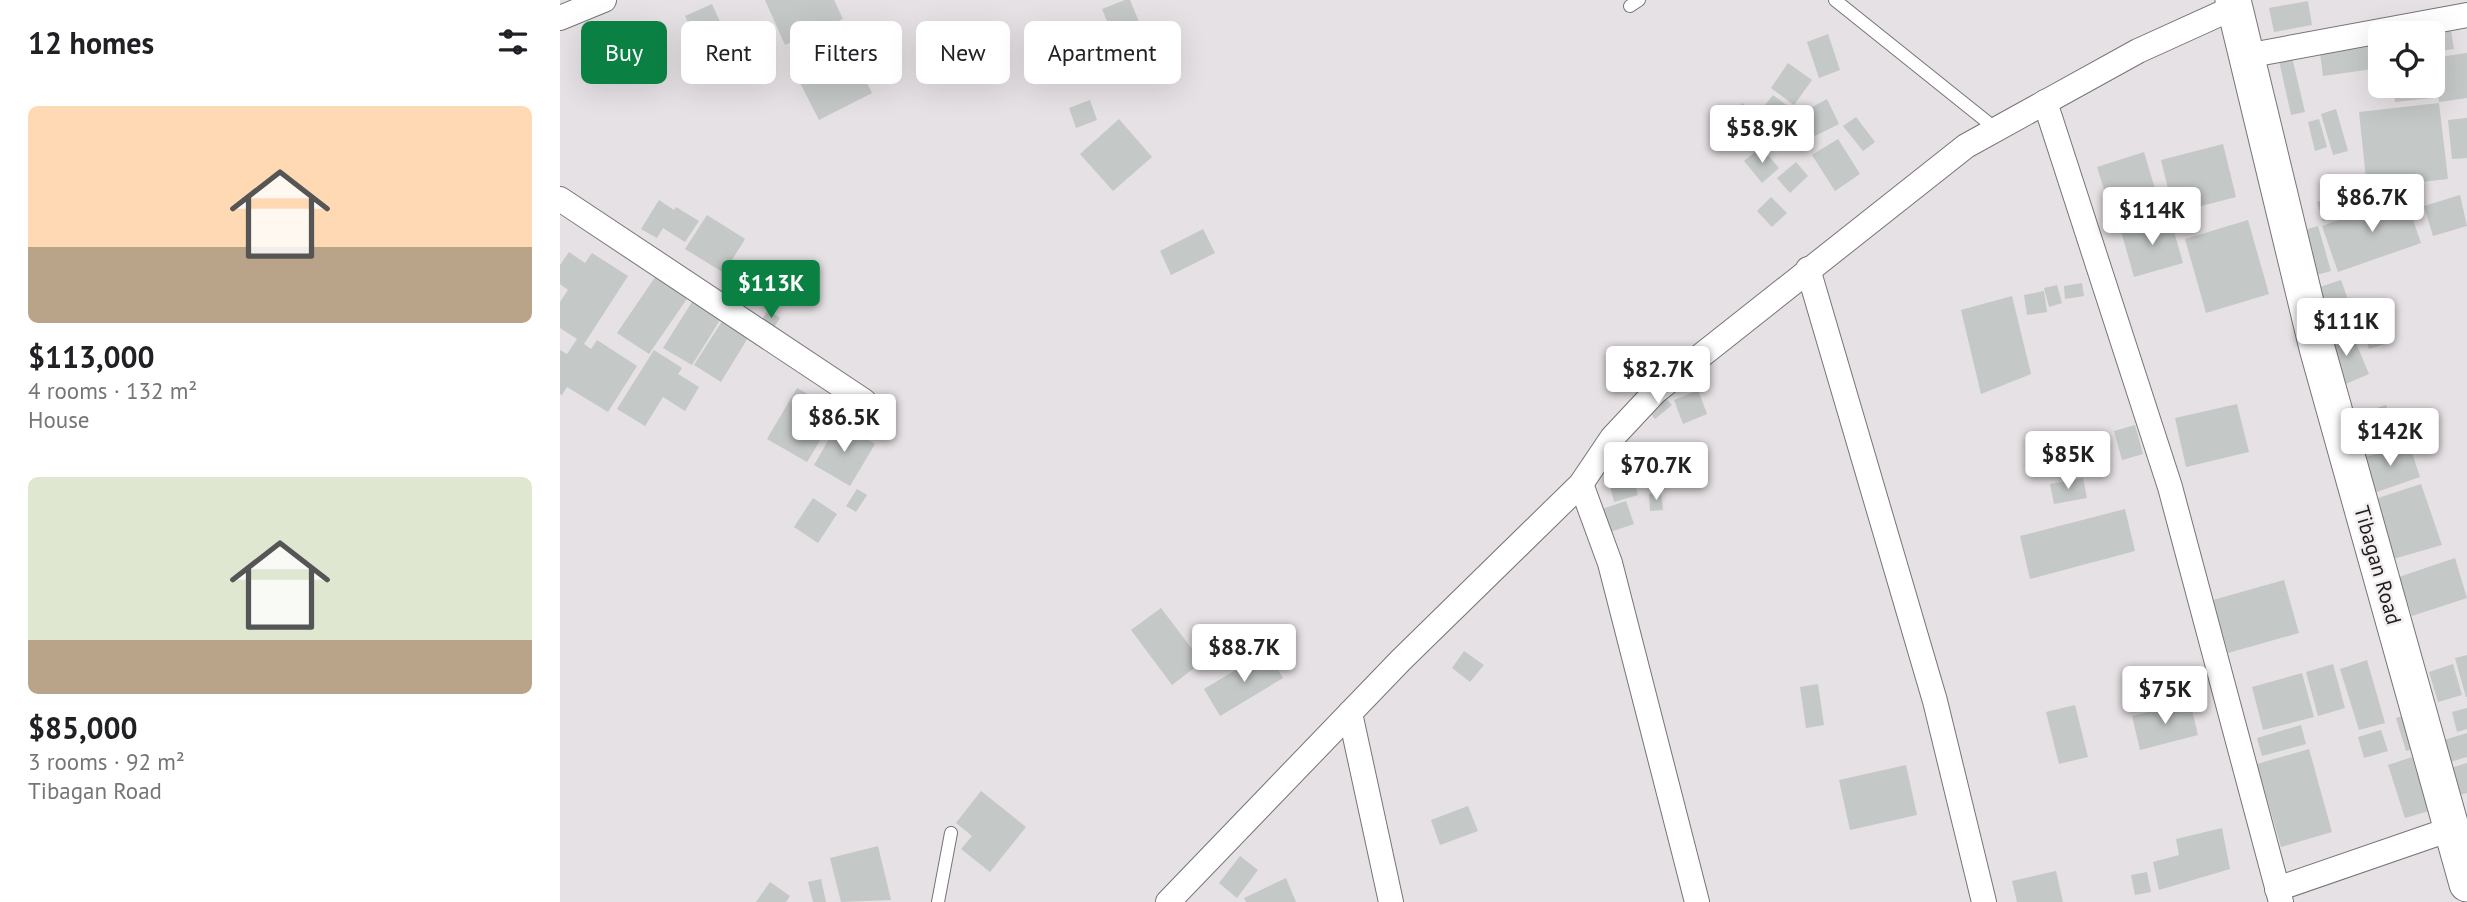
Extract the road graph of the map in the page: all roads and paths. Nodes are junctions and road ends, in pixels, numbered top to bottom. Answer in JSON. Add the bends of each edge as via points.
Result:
{"nodes":[{"id":1,"x":604,"y":0,"type":"edge"},
{"id":2,"x":1835,"y":0,"type":"edge"},
{"id":3,"x":2234,"y":3,"type":"edge"},
{"id":4,"x":2467,"y":15,"type":"edge"},
{"id":5,"x":560,"y":18,"type":"edge"},
{"id":6,"x":2246,"y":56,"type":"junction"},
{"id":7,"x":2045,"y":102,"type":"junction"},
{"id":8,"x":1996,"y":129,"type":"junction"},
{"id":9,"x":560,"y":199,"type":"edge"},
{"id":10,"x":1808,"y":269,"type":"junction"},
{"id":11,"x":864,"y":401,"type":"dead end"},
{"id":12,"x":1581,"y":484,"type":"junction"},
{"id":13,"x":1350,"y":713,"type":"junction"},
{"id":14,"x":2451,"y":829,"type":"junction"},
{"id":15,"x":951,"y":833,"type":"dead end"},
{"id":16,"x":2467,"y":884,"type":"edge"},
{"id":17,"x":2279,"y":895,"type":"edge"},
{"id":18,"x":938,"y":902,"type":"edge"},
{"id":19,"x":1168,"y":902,"type":"edge"},
{"id":20,"x":1391,"y":902,"type":"edge"},
{"id":21,"x":1697,"y":902,"type":"edge"},
{"id":22,"x":1984,"y":902,"type":"edge"}],
"edges":[{"from":1,"to":5,"type":"street"},
{"from":2,"to":8,"type":"lane"},
{"from":3,"to":6,"type":"main road","name":"Tibagan Road"},
{"from":3,"to":7,"type":"street"},
{"from":4,"to":6,"type":"street"},
{"from":6,"to":14,"type":"main road","name":"Tibagan Road","via":[[2317,348]]},
{"from":7,"to":8,"type":"street"},
{"from":7,"to":17,"type":"street","via":[[2170,487]]},
{"from":8,"to":10,"type":"street","via":[[1966,146]]},
{"from":9,"to":11,"type":"street"},
{"from":10,"to":12,"type":"street","via":[[1655,392],[1612,438]]},
{"from":10,"to":22,"type":"street","via":[[1935,701]]},
{"from":12,"to":13,"type":"street"},
{"from":12,"to":21,"type":"street","via":[[1610,563]]},
{"from":13,"to":19,"type":"street"},
{"from":13,"to":20,"type":"street"},
{"from":14,"to":16,"type":"main road","name":"Tibagan Road"},
{"from":14,"to":17,"type":"street"},
{"from":15,"to":18,"type":"lane"}]}
